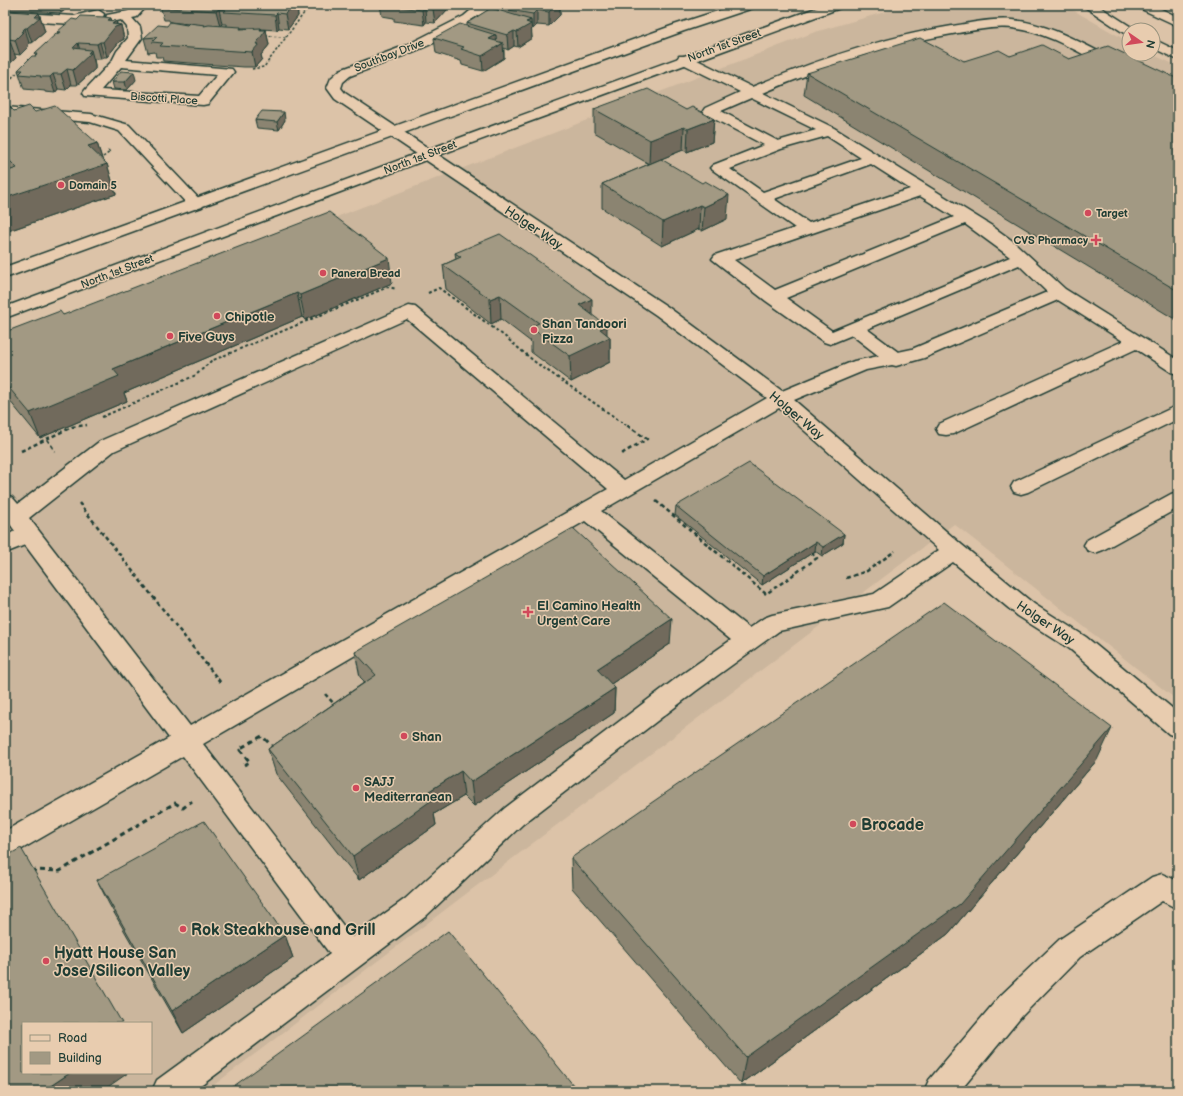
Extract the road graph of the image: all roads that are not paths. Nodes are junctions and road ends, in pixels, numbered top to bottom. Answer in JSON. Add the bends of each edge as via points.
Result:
{"nodes":[{"id":1,"x":138,"y":5,"type":"edge"},
{"id":2,"x":485,"y":5,"type":"edge"},
{"id":3,"x":749,"y":5,"type":"edge"},
{"id":4,"x":836,"y":5,"type":"edge"},
{"id":5,"x":1088,"y":5,"type":"edge"},
{"id":6,"x":1143,"y":5,"type":"edge"},
{"id":7,"x":101,"y":10,"type":"edge"},
{"id":8,"x":5,"y":16,"type":"edge"},
{"id":9,"x":125,"y":17,"type":"junction"},
{"id":10,"x":1178,"y":22,"type":"edge"},
{"id":11,"x":1121,"y":25,"type":"edge"},
{"id":12,"x":1161,"y":47,"type":"edge"},
{"id":13,"x":1178,"y":56,"type":"edge"},
{"id":14,"x":684,"y":59,"type":"junction"},
{"id":15,"x":118,"y":63,"type":"junction"},
{"id":16,"x":1128,"y":71,"type":"edge"},
{"id":17,"x":336,"y":81,"type":"joint"},
{"id":18,"x":751,"y":92,"type":"junction"},
{"id":19,"x":5,"y":111,"type":"edge"},
{"id":20,"x":829,"y":131,"type":"junction"},
{"id":21,"x":394,"y":133,"type":"junction"},
{"id":22,"x":776,"y":146,"type":"junction"},
{"id":23,"x":426,"y":155,"type":"junction"},
{"id":24,"x":872,"y":159,"type":"junction"},
{"id":25,"x":921,"y":190,"type":"junction"},
{"id":26,"x":761,"y":198,"type":"junction"},
{"id":27,"x":196,"y":204,"type":"junction"},
{"id":28,"x":966,"y":218,"type":"junction"},
{"id":29,"x":807,"y":228,"type":"junction"},
{"id":30,"x":1021,"y":258,"type":"junction"},
{"id":31,"x":5,"y":273,"type":"edge"},
{"id":32,"x":1059,"y":293,"type":"junction"},
{"id":33,"x":772,"y":297,"type":"junction"},
{"id":34,"x":5,"y":313,"type":"edge"},
{"id":35,"x":853,"y":327,"type":"junction"},
{"id":36,"x":1137,"y":342,"type":"junction"},
{"id":37,"x":896,"y":360,"type":"junction"},
{"id":38,"x":1178,"y":368,"type":"edge"},
{"id":39,"x":780,"y":399,"type":"junction"},
{"id":40,"x":1178,"y":410,"type":"edge"},
{"id":41,"x":946,"y":429,"type":"dead end"},
{"id":42,"x":1021,"y":487,"type":"dead end"},
{"id":43,"x":623,"y":490,"type":"junction"},
{"id":44,"x":1178,"y":499,"type":"edge"},
{"id":45,"x":586,"y":511,"type":"junction"},
{"id":46,"x":17,"y":518,"type":"edge"},
{"id":47,"x":5,"y":545,"type":"edge"},
{"id":48,"x":1095,"y":545,"type":"dead end"},
{"id":49,"x":954,"y":550,"type":"junction"},
{"id":50,"x":748,"y":641,"type":"junction"},
{"id":51,"x":1178,"y":727,"type":"edge"},
{"id":52,"x":185,"y":741,"type":"junction"},
{"id":53,"x":5,"y":845,"type":"edge"},
{"id":54,"x":1178,"y":896,"type":"edge"},
{"id":55,"x":350,"y":957,"type":"junction"},
{"id":56,"x":168,"y":1091,"type":"edge"},
{"id":57,"x":940,"y":1091,"type":"edge"}],
"edges":[{"from":1,"to":9,"type":"main road","via":[[137,11]]},
{"from":2,"to":17,"type":"main road","name":"Southbay Drive","via":[[462,23],[412,48],[345,73]]},
{"from":3,"to":21,"type":"main road","via":[[679,28]]},
{"from":4,"to":14,"type":"main road","name":"North 1st Street"},
{"from":5,"to":11,"type":"main road"},
{"from":6,"to":10,"type":"main road"},
{"from":7,"to":8,"type":"main road","via":[[74,20]]},
{"from":7,"to":9,"type":"main road","via":[[109,18]]},
{"from":9,"to":15,"type":"main road","name":"Biscotti Place","via":[[134,27],[135,38]]},
{"from":12,"to":13,"type":"main road"},
{"from":14,"to":18,"type":"main road"},
{"from":14,"to":23,"type":"main road","name":"North 1st Street"},
{"from":15,"to":15,"type":"main road","name":"Biscotti Place","via":[[90,93],[203,101],[227,72]]},
{"from":16,"to":18,"type":"main road","via":[[1040,31],[1020,25],[998,23],[941,31],[879,44]]},
{"from":17,"to":21,"type":"main road","name":"Holger Way","via":[[334,88],[340,96]]},
{"from":18,"to":20,"type":"main road"},
{"from":18,"to":22,"type":"main road","via":[[710,111]]},
{"from":19,"to":27,"type":"main road","via":[[91,118],[124,128]]},
{"from":20,"to":22,"type":"main road"},
{"from":20,"to":24,"type":"main road"},
{"from":21,"to":23,"type":"main road","name":"Holger Way"},
{"from":21,"to":27,"type":"main road"},
{"from":22,"to":26,"type":"main road","via":[[718,168]]},
{"from":23,"to":34,"type":"main road","name":"North 1st Street"},
{"from":23,"to":39,"type":"main road","name":"Holger Way","via":[[662,311]]},
{"from":24,"to":25,"type":"main road"},
{"from":24,"to":26,"type":"main road"},
{"from":25,"to":28,"type":"main road"},
{"from":25,"to":29,"type":"main road"},
{"from":26,"to":29,"type":"main road"},
{"from":27,"to":31,"type":"main road"},
{"from":28,"to":30,"type":"main road","via":[[1008,246]]},
{"from":28,"to":33,"type":"main road"},
{"from":29,"to":33,"type":"main road","via":[[720,259]]},
{"from":30,"to":32,"type":"main road"},
{"from":30,"to":35,"type":"main road"},
{"from":32,"to":36,"type":"main road"},
{"from":32,"to":37,"type":"main road","via":[[917,354]]},
{"from":33,"to":35,"type":"main road","via":[[830,338]]},
{"from":35,"to":37,"type":"main road"},
{"from":36,"to":38,"type":"main road"},
{"from":36,"to":41,"type":"main road"},
{"from":37,"to":39,"type":"main road","via":[[861,365]]},
{"from":39,"to":43,"type":"main road"},
{"from":39,"to":49,"type":"main road","name":"Holger Way"},
{"from":40,"to":42,"type":"main road"},
{"from":43,"to":45,"type":"main road"},
{"from":43,"to":46,"type":"main road","via":[[409,311],[107,446]]},
{"from":44,"to":48,"type":"main road"},
{"from":45,"to":50,"type":"main road"},
{"from":45,"to":52,"type":"main road"},
{"from":46,"to":47,"type":"main road"},
{"from":46,"to":52,"type":"main road"},
{"from":49,"to":50,"type":"main road","via":[[880,601],[772,624]]},
{"from":49,"to":51,"type":"main road","name":"Holger Way","via":[[1026,610],[1078,643]]},
{"from":50,"to":55,"type":"main road","via":[[687,684],[514,816],[416,908]]},
{"from":52,"to":53,"type":"main road"},
{"from":52,"to":55,"type":"main road"},
{"from":54,"to":57,"type":"main road","via":[[1162,886],[1070,948],[1011,1006]]},
{"from":55,"to":56,"type":"main road"}]}
